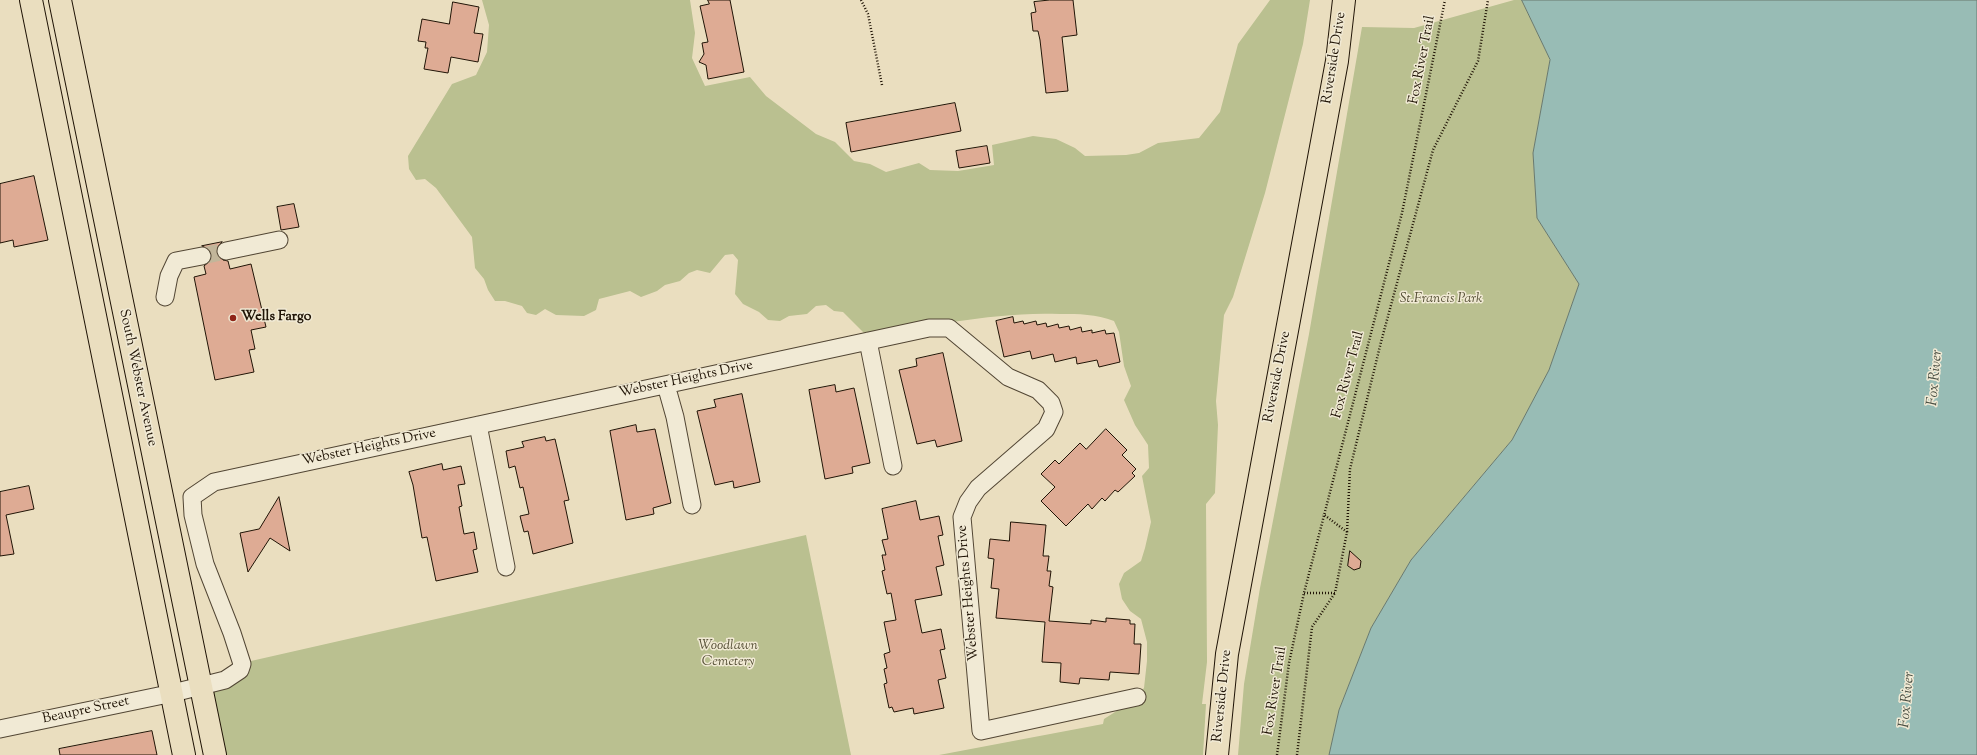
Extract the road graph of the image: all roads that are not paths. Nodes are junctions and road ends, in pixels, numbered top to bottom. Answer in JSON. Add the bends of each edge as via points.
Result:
{"nodes":[{"id":1,"x":31,"y":0,"type":"edge"},
{"id":2,"x":60,"y":0,"type":"edge"},
{"id":3,"x":1344,"y":0,"type":"edge"},
{"id":4,"x":279,"y":240,"type":"dead end"},
{"id":5,"x":226,"y":251,"type":"tunnel mouth"},
{"id":6,"x":202,"y":256,"type":"tunnel mouth"},
{"id":7,"x":166,"y":297,"type":"dead end"},
{"id":8,"x":868,"y":341,"type":"junction"},
{"id":9,"x":666,"y":384,"type":"junction"},
{"id":10,"x":478,"y":425,"type":"junction"},
{"id":11,"x":893,"y":466,"type":"dead end"},
{"id":12,"x":692,"y":505,"type":"dead end"},
{"id":13,"x":506,"y":567,"type":"dead end"},
{"id":14,"x":201,"y":686,"type":"junction"},
{"id":15,"x":172,"y":693,"type":"junction"},
{"id":16,"x":1137,"y":697,"type":"dead end"},
{"id":17,"x":0,"y":729,"type":"edge"},
{"id":18,"x":184,"y":755,"type":"edge"},
{"id":19,"x":215,"y":755,"type":"edge"},
{"id":20,"x":1216,"y":755,"type":"edge"}],
"edges":[{"from":1,"to":15,"type":"main road","name":"South Webster Avenue"},
{"from":2,"to":14,"type":"main road","name":"South Webster Avenue"},
{"from":3,"to":20,"type":"main road","name":"Riverside Drive","via":[[1336,61],[1227,654]]},
{"from":4,"to":5,"type":"street"},
{"from":6,"to":7,"type":"street","via":[[176,261],[169,276]]},
{"from":8,"to":9,"type":"street","name":"Webster Heights Drive"},
{"from":8,"to":11,"type":"street"},
{"from":8,"to":16,"type":"street","name":"Webster Heights Drive","via":[[929,328],[949,328],[1008,377],[1038,390],[1051,403],[1054,412],[1046,429],[978,488],[962,517],[981,732]]},
{"from":9,"to":10,"type":"street","name":"Webster Heights Drive"},
{"from":9,"to":12,"type":"street","via":[[675,416]]},
{"from":10,"to":13,"type":"street"},
{"from":10,"to":14,"type":"street","name":"Webster Heights Drive","via":[[214,482],[192,498],[193,515],[205,564],[242,664],[240,670],[225,680]]},
{"from":14,"to":15,"type":"street","name":"Webster Heights Drive"},
{"from":14,"to":19,"type":"main road","name":"South Webster Avenue"},
{"from":15,"to":17,"type":"street","name":"Beaupre Street"},
{"from":15,"to":18,"type":"main road","name":"South Webster Avenue"}]}
